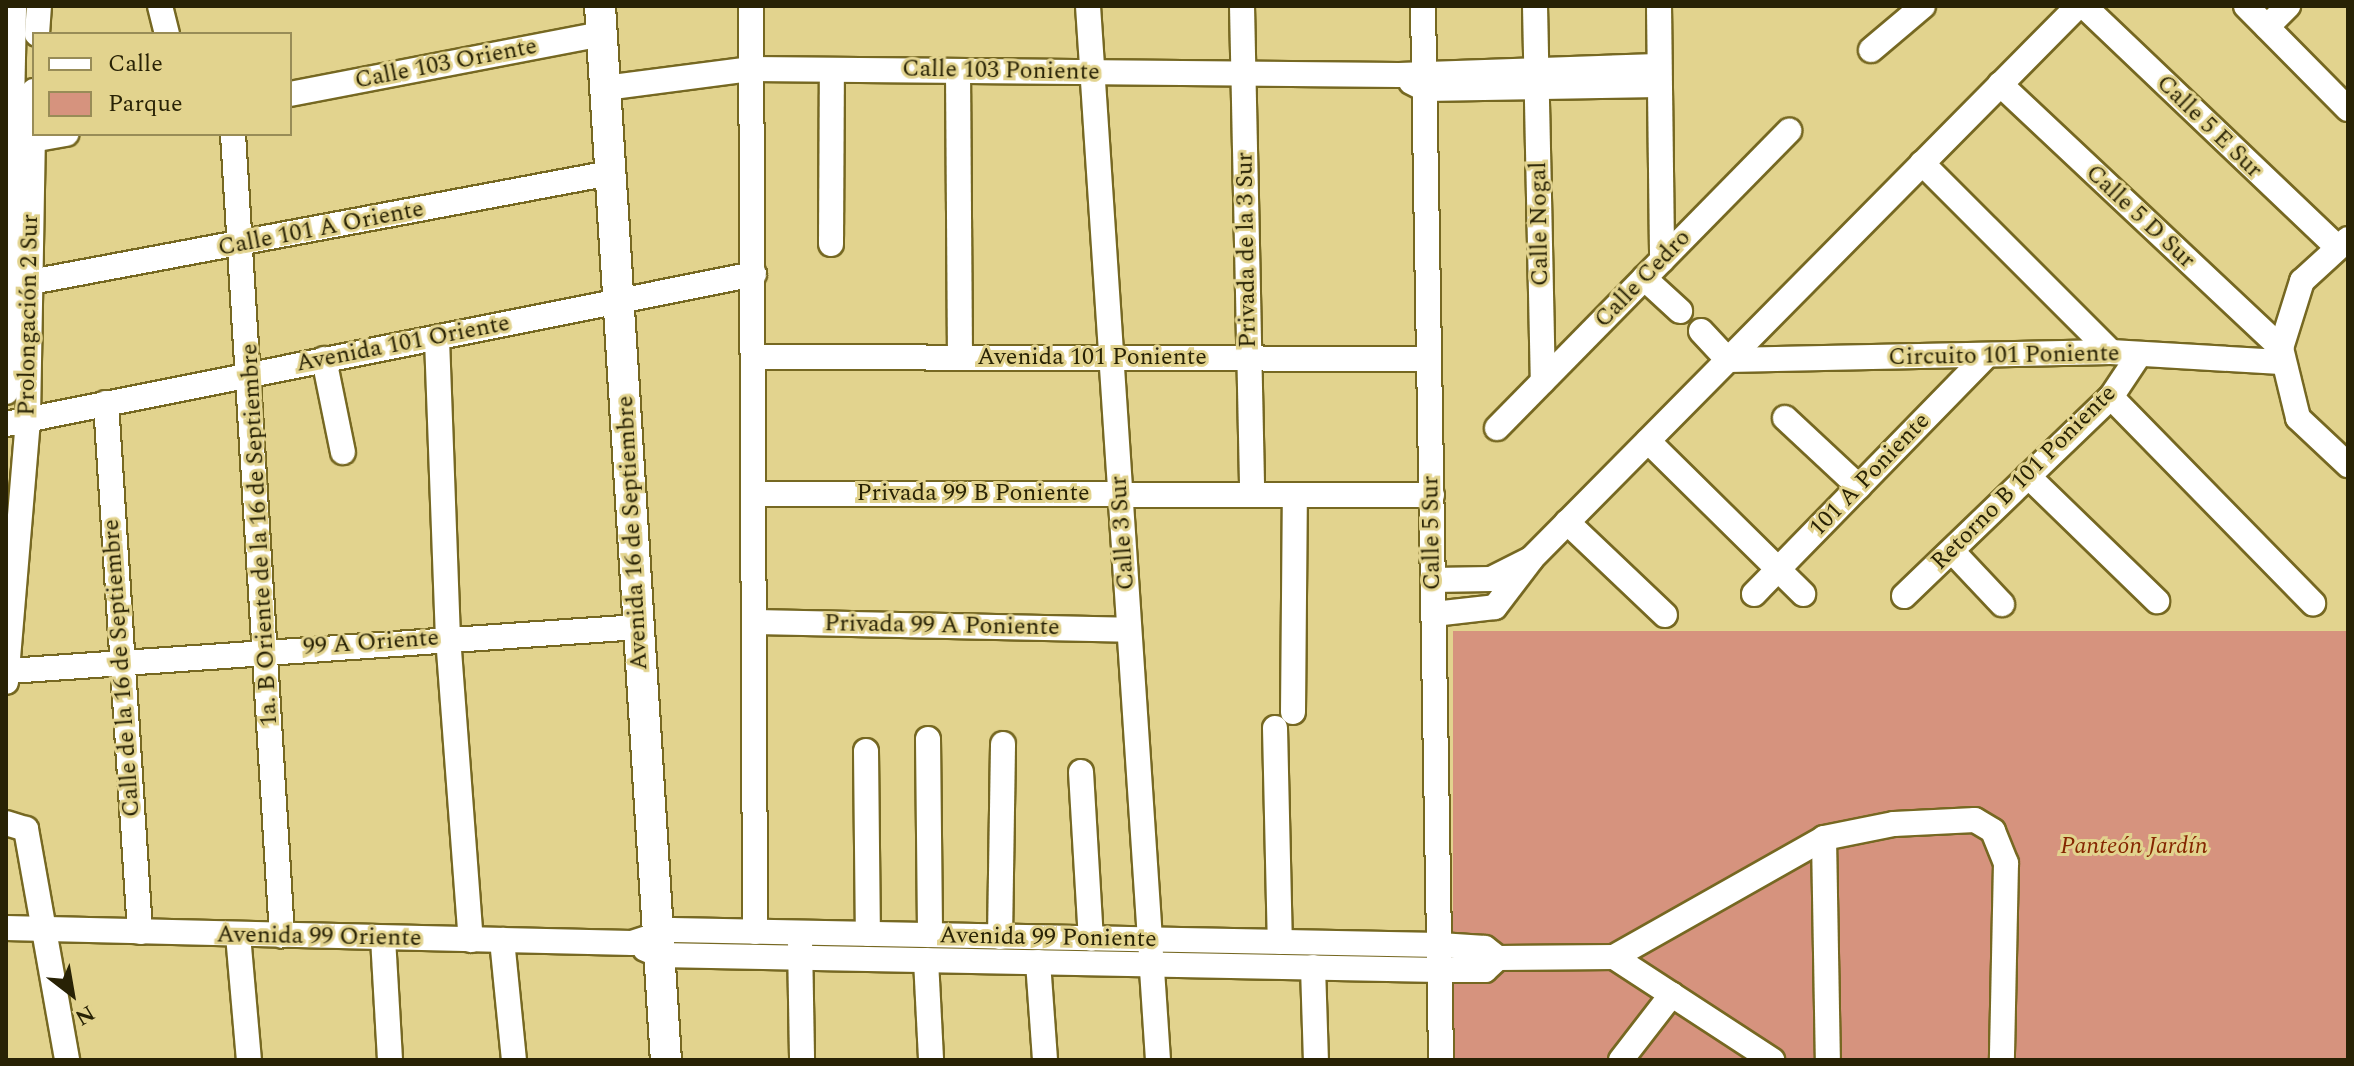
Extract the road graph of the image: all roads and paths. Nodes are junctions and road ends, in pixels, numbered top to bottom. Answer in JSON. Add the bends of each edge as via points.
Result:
{"nodes":[{"id":1,"x":14,"y":6,"type":"edge"},
{"id":2,"x":39,"y":6,"type":"edge"},
{"id":3,"x":160,"y":6,"type":"edge"},
{"id":4,"x":751,"y":6,"type":"edge"},
{"id":5,"x":1088,"y":6,"type":"edge"},
{"id":6,"x":1242,"y":6,"type":"edge"},
{"id":7,"x":1423,"y":6,"type":"edge"},
{"id":8,"x":1535,"y":6,"type":"edge"},
{"id":9,"x":1659,"y":6,"type":"edge"},
{"id":10,"x":1923,"y":6,"type":"edge"},
{"id":11,"x":2078,"y":6,"type":"edge"},
{"id":12,"x":2084,"y":6,"type":"edge"},
{"id":13,"x":2246,"y":6,"type":"edge"},
{"id":14,"x":2288,"y":6,"type":"edge"},
{"id":15,"x":601,"y":20,"type":"edge"},
{"id":16,"x":2267,"y":27,"type":"junction"},
{"id":17,"x":37,"y":32,"type":"edge"},
{"id":18,"x":166,"y":32,"type":"edge"},
{"id":19,"x":1871,"y":50,"type":"dead end"},
{"id":20,"x":752,"y":69,"type":"junction"},
{"id":21,"x":832,"y":70,"type":"junction"},
{"id":22,"x":958,"y":71,"type":"junction"},
{"id":23,"x":1093,"y":72,"type":"junction"},
{"id":24,"x":1244,"y":74,"type":"junction"},
{"id":25,"x":1659,"y":76,"type":"junction"},
{"id":26,"x":1537,"y":77,"type":"junction"},
{"id":27,"x":1425,"y":79,"type":"junction"},
{"id":28,"x":2000,"y":84,"type":"junction"},
{"id":29,"x":605,"y":88,"type":"junction"},
{"id":30,"x":292,"y":94,"type":"edge"},
{"id":31,"x":2345,"y":101,"type":"edge"},
{"id":32,"x":32,"y":124,"type":"edge"},
{"id":33,"x":1789,"y":131,"type":"dead end"},
{"id":34,"x":54,"y":136,"type":"edge"},
{"id":35,"x":233,"y":136,"type":"edge"},
{"id":36,"x":31,"y":140,"type":"junction"},
{"id":37,"x":1922,"y":163,"type":"junction"},
{"id":38,"x":610,"y":173,"type":"junction"},
{"id":39,"x":2342,"y":243,"type":"edge"},
{"id":40,"x":831,"y":244,"type":"dead end"},
{"id":41,"x":242,"y":245,"type":"junction"},
{"id":42,"x":1662,"y":260,"type":"junction"},
{"id":43,"x":754,"y":274,"type":"junction"},
{"id":44,"x":1644,"y":278,"type":"junction"},
{"id":45,"x":31,"y":282,"type":"junction"},
{"id":46,"x":620,"y":300,"type":"junction"},
{"id":47,"x":1680,"y":311,"type":"dead end"},
{"id":48,"x":1701,"y":331,"type":"dead end"},
{"id":49,"x":437,"y":339,"type":"junction"},
{"id":50,"x":2111,"y":352,"type":"junction"},
{"id":51,"x":2139,"y":355,"type":"junction"},
{"id":52,"x":2281,"y":355,"type":"junction"},
{"id":53,"x":1986,"y":356,"type":"junction"},
{"id":54,"x":754,"y":357,"type":"junction"},
{"id":55,"x":960,"y":358,"type":"junction"},
{"id":56,"x":1111,"y":358,"type":"junction"},
{"id":57,"x":324,"y":359,"type":"junction"},
{"id":58,"x":1249,"y":359,"type":"junction"},
{"id":59,"x":1429,"y":359,"type":"junction"},
{"id":60,"x":1728,"y":360,"type":"junction"},
{"id":61,"x":251,"y":373,"type":"junction"},
{"id":62,"x":1543,"y":381,"type":"junction"},
{"id":63,"x":6,"y":392,"type":"edge"},
{"id":64,"x":2111,"y":397,"type":"junction"},
{"id":65,"x":106,"y":403,"type":"junction"},
{"id":66,"x":1785,"y":418,"type":"dead end"},
{"id":67,"x":17,"y":421,"type":"edge"},
{"id":68,"x":1497,"y":428,"type":"dead end"},
{"id":69,"x":1648,"y":441,"type":"junction"},
{"id":70,"x":343,"y":452,"type":"dead end"},
{"id":71,"x":2345,"y":466,"type":"edge"},
{"id":72,"x":2028,"y":476,"type":"junction"},
{"id":73,"x":1859,"y":487,"type":"junction"},
{"id":74,"x":755,"y":494,"type":"junction"},
{"id":75,"x":1252,"y":494,"type":"junction"},
{"id":76,"x":1120,"y":495,"type":"junction"},
{"id":77,"x":1295,"y":495,"type":"junction"},
{"id":78,"x":1432,"y":495,"type":"junction"},
{"id":79,"x":1567,"y":522,"type":"junction"},
{"id":80,"x":1952,"y":551,"type":"junction"},
{"id":81,"x":1531,"y":559,"type":"junction"},
{"id":82,"x":1780,"y":568,"type":"junction"},
{"id":83,"x":1433,"y":580,"type":"junction"},
{"id":84,"x":1754,"y":594,"type":"dead end"},
{"id":85,"x":1803,"y":594,"type":"dead end"},
{"id":86,"x":1904,"y":596,"type":"dead end"},
{"id":87,"x":2157,"y":601,"type":"dead end"},
{"id":88,"x":2313,"y":603,"type":"dead end"},
{"id":89,"x":2002,"y":604,"type":"dead end"},
{"id":90,"x":1434,"y":614,"type":"junction"},
{"id":91,"x":1665,"y":615,"type":"dead end"},
{"id":92,"x":755,"y":622,"type":"junction"},
{"id":93,"x":639,"y":627,"type":"junction"},
{"id":94,"x":1129,"y":630,"type":"junction"},
{"id":95,"x":448,"y":637,"type":"junction"},
{"id":96,"x":267,"y":651,"type":"junction"},
{"id":97,"x":120,"y":661,"type":"junction"},
{"id":98,"x":7,"y":676,"type":"edge"},
{"id":99,"x":928,"y":739,"type":"dead end"},
{"id":100,"x":1003,"y":744,"type":"dead end"},
{"id":101,"x":866,"y":751,"type":"dead end"},
{"id":102,"x":1081,"y":772,"type":"dead end"},
{"id":103,"x":6,"y":823,"type":"edge"},
{"id":104,"x":1824,"y":838,"type":"junction"},
{"id":105,"x":6,"y":928,"type":"edge"},
{"id":106,"x":44,"y":929,"type":"junction"},
{"id":107,"x":140,"y":932,"type":"junction"},
{"id":108,"x":755,"y":932,"type":"junction"},
{"id":109,"x":799,"y":933,"type":"junction"},
{"id":110,"x":868,"y":934,"type":"junction"},
{"id":111,"x":238,"y":935,"type":"junction"},
{"id":112,"x":930,"y":935,"type":"junction"},
{"id":113,"x":282,"y":936,"type":"junction"},
{"id":114,"x":1000,"y":937,"type":"junction"},
{"id":115,"x":383,"y":938,"type":"junction"},
{"id":116,"x":1091,"y":939,"type":"junction"},
{"id":117,"x":471,"y":940,"type":"junction"},
{"id":118,"x":502,"y":940,"type":"junction"},
{"id":119,"x":1280,"y":942,"type":"junction"},
{"id":120,"x":650,"y":944,"type":"junction"},
{"id":121,"x":1151,"y":952,"type":"junction"},
{"id":122,"x":1614,"y":957,"type":"junction"},
{"id":123,"x":800,"y":958,"type":"junction"},
{"id":124,"x":1440,"y":958,"type":"junction"},
{"id":125,"x":926,"y":960,"type":"junction"},
{"id":126,"x":1038,"y":962,"type":"junction"},
{"id":127,"x":1313,"y":967,"type":"junction"},
{"id":128,"x":1672,"y":994,"type":"junction"},
{"id":129,"x":1749,"y":1052,"type":"edge"},
{"id":130,"x":67,"y":1060,"type":"edge"},
{"id":131,"x":249,"y":1060,"type":"edge"},
{"id":132,"x":390,"y":1060,"type":"edge"},
{"id":133,"x":514,"y":1060,"type":"edge"},
{"id":134,"x":666,"y":1060,"type":"edge"},
{"id":135,"x":802,"y":1060,"type":"edge"},
{"id":136,"x":931,"y":1060,"type":"edge"},
{"id":137,"x":1045,"y":1060,"type":"edge"},
{"id":138,"x":1158,"y":1060,"type":"edge"},
{"id":139,"x":1316,"y":1060,"type":"edge"},
{"id":140,"x":1441,"y":1060,"type":"edge"},
{"id":141,"x":1621,"y":1060,"type":"edge"},
{"id":142,"x":1772,"y":1060,"type":"edge"},
{"id":143,"x":1828,"y":1060,"type":"edge"},
{"id":144,"x":2002,"y":1060,"type":"edge"}],
"edges":[{"from":1,"to":63,"type":"street","name":"Prolongación 2 Sur"},
{"from":2,"to":17,"type":"street"},
{"from":3,"to":18,"type":"street"},
{"from":4,"to":20,"type":"street"},
{"from":5,"to":23,"type":"street","name":"Calle 3 Sur"},
{"from":6,"to":24,"type":"street","name":"Privada de la 3 Sur"},
{"from":7,"to":27,"type":"street","name":"Calle 5 Sur"},
{"from":8,"to":26,"type":"street","name":"Calle Nogal"},
{"from":9,"to":25,"type":"street"},
{"from":10,"to":19,"type":"street"},
{"from":11,"to":28,"type":"street"},
{"from":12,"to":39,"type":"street","name":"Calle 5 E Sur"},
{"from":13,"to":16,"type":"street"},
{"from":14,"to":16,"type":"street"},
{"from":15,"to":29,"type":"main road","name":"Avenida 16 de Septiembre"},
{"from":15,"to":30,"type":"street","name":"Calle 103 Oriente"},
{"from":16,"to":31,"type":"street"},
{"from":20,"to":21,"type":"street","name":"Calle 103 Poniente"},
{"from":20,"to":29,"type":"street","name":"Calle 103 Poniente"},
{"from":20,"to":43,"type":"street"},
{"from":21,"to":22,"type":"street","name":"Calle 103 Poniente"},
{"from":21,"to":40,"type":"street"},
{"from":22,"to":23,"type":"street","name":"Calle 103 Poniente"},
{"from":22,"to":55,"type":"street"},
{"from":23,"to":24,"type":"street","name":"Calle 103 Poniente"},
{"from":23,"to":56,"type":"street","name":"Calle 3 Sur"},
{"from":24,"to":27,"type":"street","name":"Calle 103 Poniente"},
{"from":24,"to":58,"type":"street","name":"Privada de la 3 Sur"},
{"from":25,"to":26,"type":"street"},
{"from":25,"to":42,"type":"street"},
{"from":26,"to":27,"type":"street"},
{"from":26,"to":62,"type":"street","name":"Calle Nogal"},
{"from":27,"to":59,"type":"street","name":"Calle 5 Sur"},
{"from":28,"to":37,"type":"street"},
{"from":28,"to":52,"type":"street","name":"Calle 5 D Sur"},
{"from":29,"to":38,"type":"main road","name":"Avenida 16 de Septiembre"},
{"from":32,"to":36,"type":"street","name":"Prolongación 2 Sur"},
{"from":33,"to":42,"type":"street","name":"Calle Cedro"},
{"from":34,"to":36,"type":"street"},
{"from":35,"to":41,"type":"street","name":"1a. B Oriente de la 16 de Septiembre"},
{"from":36,"to":45,"type":"street","name":"Prolongación 2 Sur"},
{"from":37,"to":50,"type":"street"},
{"from":37,"to":60,"type":"street"},
{"from":38,"to":41,"type":"street","name":"Calle 101 A Oriente"},
{"from":38,"to":46,"type":"main road","name":"Avenida 16 de Septiembre"},
{"from":39,"to":52,"type":"street","via":[[2302,281]]},
{"from":41,"to":45,"type":"street","name":"Calle 101 A Oriente"},
{"from":41,"to":61,"type":"street","name":"1a. B Oriente de la 16 de Septiembre"},
{"from":42,"to":44,"type":"street","name":"Calle Cedro"},
{"from":43,"to":46,"type":"street","name":"Avenida 101 Oriente"},
{"from":43,"to":54,"type":"street"},
{"from":44,"to":47,"type":"street"},
{"from":44,"to":62,"type":"street","name":"Calle Cedro"},
{"from":45,"to":67,"type":"street","name":"Prolongación 2 Sur"},
{"from":46,"to":49,"type":"street","name":"Avenida 101 Oriente"},
{"from":46,"to":93,"type":"main road","name":"Avenida 16 de Septiembre"},
{"from":48,"to":60,"type":"street"},
{"from":49,"to":57,"type":"street","name":"Avenida 101 Oriente"},
{"from":49,"to":95,"type":"street"},
{"from":50,"to":51,"type":"street","name":"Circuito 101 Poniente"},
{"from":50,"to":53,"type":"street","name":"Circuito 101 Poniente"},
{"from":51,"to":52,"type":"street","name":"Circuito 101 Poniente"},
{"from":51,"to":64,"type":"street","name":"Retorno B 101 Poniente"},
{"from":52,"to":71,"type":"street","via":[[2298,418]]},
{"from":53,"to":60,"type":"street","name":"Circuito 101 Poniente"},
{"from":53,"to":73,"type":"street","name":"101 A Poniente"},
{"from":54,"to":55,"type":"street","name":"Avenida 101 Poniente"},
{"from":54,"to":74,"type":"street"},
{"from":55,"to":56,"type":"street","name":"Avenida 101 Poniente"},
{"from":56,"to":58,"type":"street","name":"Avenida 101 Poniente"},
{"from":56,"to":76,"type":"street","name":"Calle 3 Sur"},
{"from":57,"to":61,"type":"street","name":"Avenida 101 Oriente"},
{"from":57,"to":70,"type":"street"},
{"from":58,"to":59,"type":"street","name":"Avenida 101 Poniente"},
{"from":58,"to":75,"type":"street","name":"Privada de la 3 Sur"},
{"from":59,"to":78,"type":"street","name":"Calle 5 Sur"},
{"from":60,"to":69,"type":"street"},
{"from":61,"to":65,"type":"street","name":"Avenida 101 Oriente"},
{"from":61,"to":96,"type":"street","name":"1a. B Oriente de la 16 de Septiembre"},
{"from":62,"to":68,"type":"street","name":"Calle Cedro"},
{"from":64,"to":72,"type":"street","name":"Retorno B 101 Poniente"},
{"from":64,"to":88,"type":"street"},
{"from":65,"to":67,"type":"street","name":"Avenida 101 Oriente"},
{"from":65,"to":97,"type":"street","name":"Calle de la 16 de Septiembre"},
{"from":66,"to":73,"type":"street"},
{"from":67,"to":98,"type":"street","name":"Prolongación 2 Sur"},
{"from":69,"to":79,"type":"street"},
{"from":69,"to":82,"type":"street"},
{"from":72,"to":80,"type":"street","name":"Retorno B 101 Poniente"},
{"from":72,"to":87,"type":"street"},
{"from":73,"to":82,"type":"street","name":"101 A Poniente"},
{"from":74,"to":76,"type":"street","name":"Privada 99 B Poniente"},
{"from":74,"to":92,"type":"street"},
{"from":75,"to":76,"type":"street","name":"Privada 99 B Poniente"},
{"from":75,"to":77,"type":"street","name":"Privada 99 B Poniente"},
{"from":76,"to":94,"type":"street","name":"Calle 3 Sur"},
{"from":77,"to":78,"type":"street","name":"Privada 99 B Poniente"},
{"from":77,"to":119,"type":"street"},
{"from":78,"to":83,"type":"street","name":"Calle 5 Sur"},
{"from":79,"to":81,"type":"street"},
{"from":79,"to":91,"type":"street"},
{"from":80,"to":86,"type":"street","name":"Retorno B 101 Poniente"},
{"from":80,"to":89,"type":"street"},
{"from":81,"to":83,"type":"street","via":[[1491,579]]},
{"from":81,"to":90,"type":"street","via":[[1495,607]]},
{"from":82,"to":84,"type":"street","name":"101 A Poniente"},
{"from":82,"to":85,"type":"street"},
{"from":83,"to":90,"type":"street","name":"Calle 5 Sur"},
{"from":90,"to":124,"type":"street","name":"Calle 5 Sur"},
{"from":92,"to":94,"type":"street","name":"Privada 99 A Poniente"},
{"from":92,"to":108,"type":"street"},
{"from":93,"to":95,"type":"street","name":"99 A Oriente"},
{"from":93,"to":120,"type":"main road","name":"Avenida 16 de Septiembre"},
{"from":94,"to":121,"type":"street","name":"Calle 3 Sur"},
{"from":95,"to":96,"type":"street","name":"99 A Oriente"},
{"from":95,"to":117,"type":"street"},
{"from":96,"to":97,"type":"street","name":"99 A Oriente"},
{"from":96,"to":113,"type":"street","name":"1a. B Oriente de la 16 de Septiembre"},
{"from":97,"to":98,"type":"street","name":"99 A Oriente"},
{"from":97,"to":107,"type":"street","name":"Calle de la 16 de Septiembre"},
{"from":99,"to":112,"type":"street"},
{"from":100,"to":114,"type":"street"},
{"from":101,"to":110,"type":"street"},
{"from":102,"to":116,"type":"street"},
{"from":103,"to":106,"type":"street","via":[[26,829]]},
{"from":104,"to":122,"type":"street","via":[[1788,852]]},
{"from":104,"to":143,"type":"street"},
{"from":104,"to":144,"type":"street","via":[[1894,824],[1975,820],[1993,831],[2006,863]]},
{"from":105,"to":106,"type":"street","name":"Avenida 99 Oriente"},
{"from":106,"to":107,"type":"street","name":"Avenida 99 Oriente"},
{"from":106,"to":130,"type":"street"},
{"from":107,"to":111,"type":"street","name":"Avenida 99 Oriente"},
{"from":108,"to":109,"type":"street","name":"Avenida 99 Poniente"},
{"from":108,"to":120,"type":"street","name":"Avenida 99 Poniente"},
{"from":109,"to":110,"type":"street","name":"Avenida 99 Poniente"},
{"from":109,"to":123,"type":"street"},
{"from":110,"to":112,"type":"street","name":"Avenida 99 Poniente"},
{"from":111,"to":113,"type":"street","name":"Avenida 99 Oriente"},
{"from":111,"to":131,"type":"street"},
{"from":112,"to":114,"type":"street","name":"Avenida 99 Poniente"},
{"from":113,"to":115,"type":"street","name":"Avenida 99 Oriente"},
{"from":114,"to":116,"type":"street","name":"Avenida 99 Poniente"},
{"from":115,"to":117,"type":"street","name":"Avenida 99 Oriente"},
{"from":115,"to":132,"type":"street"},
{"from":116,"to":121,"type":"street","name":"Avenida 99 Poniente"},
{"from":117,"to":118,"type":"street","name":"Avenida 99 Oriente"},
{"from":118,"to":120,"type":"street","name":"Avenida 99 Oriente"},
{"from":118,"to":133,"type":"street"},
{"from":119,"to":121,"type":"street","name":"Avenida 99 Poniente"},
{"from":119,"to":124,"type":"street","name":"Avenida 99 Poniente"},
{"from":120,"to":123,"type":"street","name":"Avenida 99 Poniente"},
{"from":120,"to":134,"type":"main road","name":"Avenida 16 de Septiembre"},
{"from":121,"to":126,"type":"street","name":"Avenida 99 Poniente"},
{"from":121,"to":127,"type":"street","name":"Avenida 99 Poniente"},
{"from":121,"to":138,"type":"street","name":"Calle 3 Sur"},
{"from":122,"to":124,"type":"street","via":[[1498,958],[1485,970]]},
{"from":122,"to":128,"type":"street"},
{"from":123,"to":125,"type":"street","name":"Avenida 99 Poniente"},
{"from":123,"to":135,"type":"street"},
{"from":124,"to":127,"type":"street","name":"Avenida 99 Poniente"},
{"from":124,"to":140,"type":"street","name":"Calle 5 Sur"},
{"from":125,"to":126,"type":"street","name":"Avenida 99 Poniente"},
{"from":125,"to":136,"type":"street"},
{"from":126,"to":137,"type":"street"},
{"from":127,"to":139,"type":"street"},
{"from":128,"to":129,"type":"street"},
{"from":128,"to":141,"type":"street"},
{"from":129,"to":142,"type":"street"}]}
